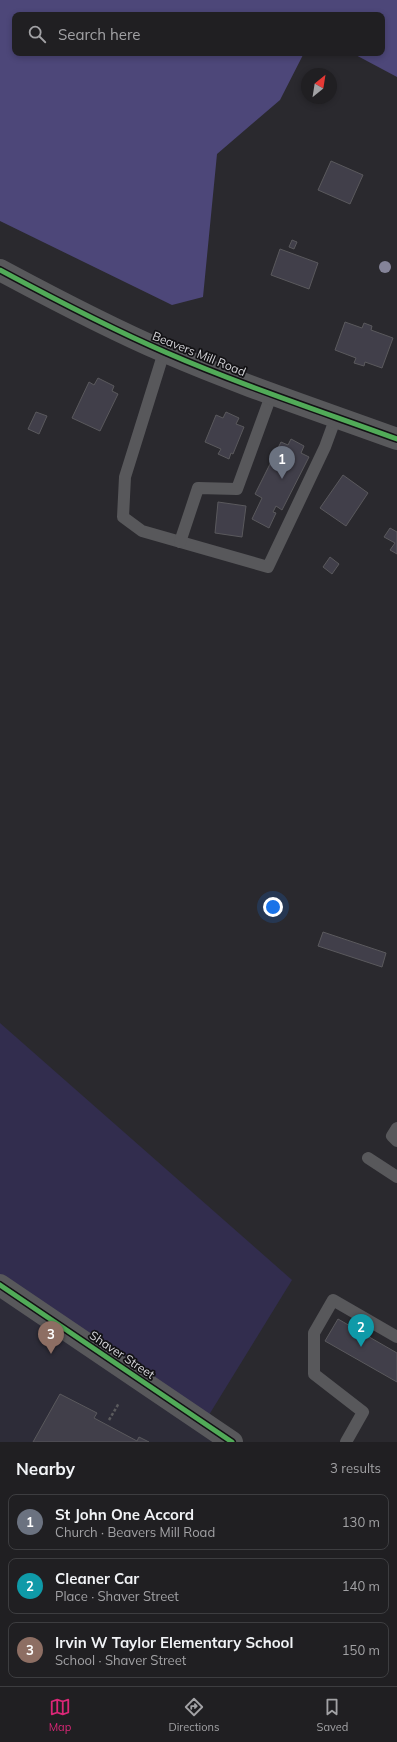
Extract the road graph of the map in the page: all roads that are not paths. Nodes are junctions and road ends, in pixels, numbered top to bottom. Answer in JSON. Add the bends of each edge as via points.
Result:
{"nodes":[{"id":1,"x":0,"y":270,"type":"edge"},
{"id":2,"x":164,"y":352,"type":"junction"},
{"id":3,"x":272,"y":393,"type":"junction"},
{"id":4,"x":336,"y":417,"type":"junction"},
{"id":5,"x":397,"y":439,"type":"edge"},
{"id":6,"x":180,"y":542,"type":"junction"},
{"id":7,"x":397,"y":1128,"type":"edge"},
{"id":8,"x":397,"y":1140,"type":"edge"},
{"id":9,"x":368,"y":1158,"type":"dead end"},
{"id":10,"x":397,"y":1177,"type":"edge"},
{"id":11,"x":0,"y":1285,"type":"edge"},
{"id":12,"x":397,"y":1337,"type":"edge"},
{"id":13,"x":232,"y":1442,"type":"edge"},
{"id":14,"x":346,"y":1442,"type":"edge"}],
"edges":[{"from":1,"to":2,"type":"street","name":"Beavers Mill Road","via":[[89,317]]},
{"from":2,"to":3,"type":"street","name":"Beavers Mill Road"},
{"from":2,"to":6,"type":"lane","via":[[125,477],[123,517],[142,531]]},
{"from":3,"to":4,"type":"street","name":"Beavers Mill Road"},
{"from":3,"to":6,"type":"lane","via":[[237,489],[198,488]]},
{"from":4,"to":5,"type":"street","name":"Beavers Mill Road"},
{"from":4,"to":6,"type":"lane","via":[[325,447],[268,567]]},
{"from":7,"to":8,"type":"lane","via":[[392,1136]]},
{"from":9,"to":10,"type":"lane"},
{"from":11,"to":13,"type":"street","name":"Shaver Street"},
{"from":12,"to":14,"type":"lane","via":[[333,1300],[314,1333],[314,1374],[363,1412]]}]}
